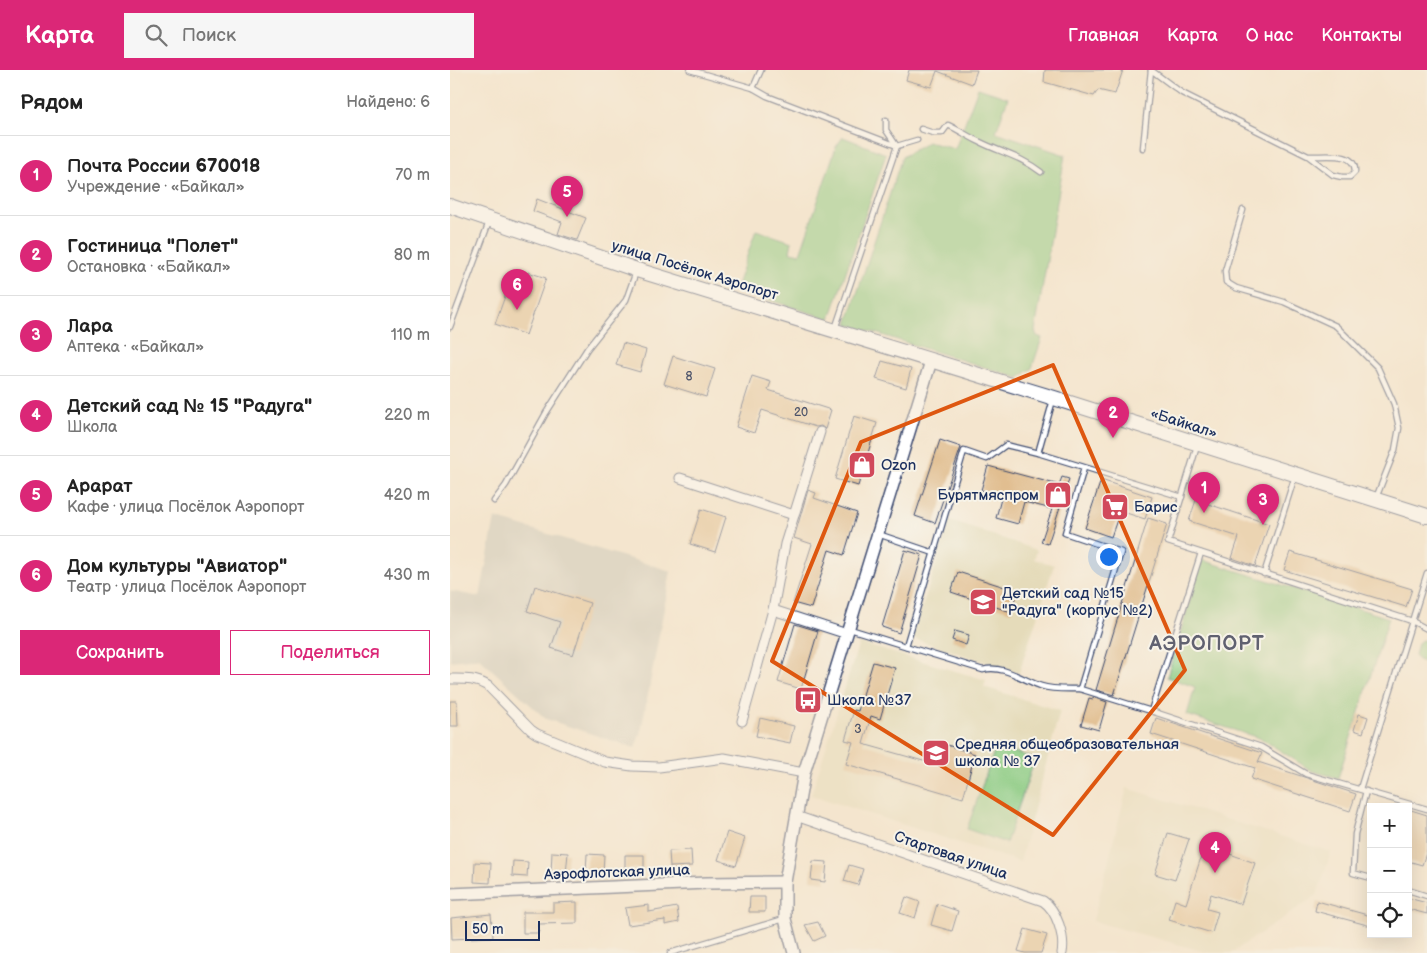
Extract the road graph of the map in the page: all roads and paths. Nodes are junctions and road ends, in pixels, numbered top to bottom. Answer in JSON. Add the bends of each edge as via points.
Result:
{"nodes":[{"id":1,"x":690,"y":70,"type":"edge"},
{"id":2,"x":761,"y":70,"type":"edge"},
{"id":3,"x":1151,"y":70,"type":"edge"},
{"id":4,"x":753,"y":88,"type":"junction"},
{"id":5,"x":886,"y":120,"type":"dead end"},
{"id":6,"x":921,"y":129,"type":"dead end"},
{"id":7,"x":917,"y":140,"type":"dead end"},
{"id":8,"x":897,"y":146,"type":"junction"},
{"id":9,"x":1144,"y":148,"type":"dead end"},
{"id":10,"x":1308,"y":156,"type":"junction"},
{"id":11,"x":1041,"y":172,"type":"dead end"},
{"id":12,"x":450,"y":206,"type":"edge"},
{"id":13,"x":1243,"y":210,"type":"dead end"},
{"id":14,"x":490,"y":219,"type":"junction"},
{"id":15,"x":637,"y":270,"type":"junction"},
{"id":16,"x":450,"y":327,"type":"edge"},
{"id":17,"x":835,"y":330,"type":"junction"},
{"id":18,"x":931,"y":361,"type":"junction"},
{"id":19,"x":1054,"y":398,"type":"junction"},
{"id":20,"x":820,"y":432,"type":"dead end"},
{"id":21,"x":1198,"y":444,"type":"junction"},
{"id":22,"x":1038,"y":453,"type":"junction"},
{"id":23,"x":1084,"y":468,"type":"junction"},
{"id":24,"x":1296,"y":475,"type":"junction"},
{"id":25,"x":680,"y":478,"type":"dead end"},
{"id":26,"x":1182,"y":497,"type":"junction"},
{"id":27,"x":1375,"y":500,"type":"junction"},
{"id":28,"x":494,"y":501,"type":"dead end"},
{"id":29,"x":794,"y":515,"type":"junction"},
{"id":30,"x":1427,"y":516,"type":"edge"},
{"id":31,"x":877,"y":534,"type":"junction"},
{"id":32,"x":934,"y":553,"type":"junction"},
{"id":33,"x":1201,"y":553,"type":"junction"},
{"id":34,"x":1427,"y":573,"type":"edge"},
{"id":35,"x":1264,"y":574,"type":"junction"},
{"id":36,"x":1426,"y":580,"type":"edge"},
{"id":37,"x":773,"y":610,"type":"junction"},
{"id":38,"x":1412,"y":621,"type":"junction"},
{"id":39,"x":1427,"y":629,"type":"edge"},
{"id":40,"x":847,"y":631,"type":"junction"},
{"id":41,"x":906,"y":646,"type":"junction"},
{"id":42,"x":450,"y":680,"type":"edge"},
{"id":43,"x":1080,"y":689,"type":"junction"},
{"id":44,"x":1151,"y":711,"type":"junction"},
{"id":45,"x":742,"y":721,"type":"dead end"},
{"id":46,"x":804,"y":773,"type":"junction"},
{"id":47,"x":1360,"y":789,"type":"junction"},
{"id":48,"x":1366,"y":791,"type":"junction"},
{"id":49,"x":1427,"y":810,"type":"edge"},
{"id":50,"x":796,"y":816,"type":"junction"},
{"id":51,"x":1367,"y":877,"type":"edge"},
{"id":52,"x":785,"y":882,"type":"junction"},
{"id":53,"x":1412,"y":891,"type":"edge"},
{"id":54,"x":450,"y":894,"type":"edge"},
{"id":55,"x":1427,"y":896,"type":"edge"},
{"id":56,"x":785,"y":919,"type":"junction"},
{"id":57,"x":670,"y":953,"type":"edge"},
{"id":58,"x":794,"y":953,"type":"edge"},
{"id":59,"x":1063,"y":953,"type":"edge"}],
"edges":[{"from":1,"to":4,"type":"lane"},
{"from":2,"to":4,"type":"lane"},
{"from":3,"to":9,"type":"lane"},
{"from":3,"to":10,"type":"lane","via":[[1182,93]]},
{"from":4,"to":8,"type":"lane"},
{"from":5,"to":8,"type":"lane","via":[[886,130]]},
{"from":6,"to":11,"type":"lane","via":[[942,133],[948,125],[979,142],[1027,161]]},
{"from":7,"to":8,"type":"lane"},
{"from":8,"to":17,"type":"lane"},
{"from":10,"to":10,"type":"lane","via":[[1343,156],[1355,165],[1355,172],[1350,177],[1333,175]]},
{"from":12,"to":14,"type":"highway","name":"улица Посёлок Аэропорт"},
{"from":13,"to":27,"type":"lane","via":[[1225,271],[1226,282],[1284,302],[1336,326],[1378,368],[1394,404],[1399,428],[1395,450]]},
{"from":14,"to":15,"type":"highway","name":"улица Посёлок Аэропорт"},
{"from":14,"to":16,"type":"lane"},
{"from":15,"to":17,"type":"highway","name":"улица Посёлок Аэропорт"},
{"from":15,"to":28,"type":"lane","via":[[626,300],[587,349]]},
{"from":17,"to":18,"type":"highway","name":"улица Посёлок Аэропорт"},
{"from":18,"to":19,"type":"highway","name":"«Байкал»"},
{"from":18,"to":31,"type":"main road"},
{"from":19,"to":21,"type":"highway","name":"«Байкал»"},
{"from":19,"to":22,"type":"lane"},
{"from":20,"to":29,"type":"street"},
{"from":21,"to":24,"type":"highway","name":"«Байкал»"},
{"from":21,"to":26,"type":"lane"},
{"from":22,"to":23,"type":"lane"},
{"from":22,"to":32,"type":"lane","via":[[1006,445],[987,459],[964,452]]},
{"from":23,"to":26,"type":"lane"},
{"from":23,"to":43,"type":"lane","via":[[1065,533],[1121,552]]},
{"from":24,"to":27,"type":"highway","name":"«Байкал»"},
{"from":24,"to":35,"type":"lane"},
{"from":25,"to":29,"type":"street"},
{"from":26,"to":33,"type":"lane","via":[[1168,542]]},
{"from":27,"to":30,"type":"highway","name":"«Байкал»"},
{"from":29,"to":37,"type":"street","via":[[784,544]]},
{"from":31,"to":32,"type":"lane"},
{"from":31,"to":40,"type":"main road"},
{"from":32,"to":41,"type":"lane"},
{"from":33,"to":35,"type":"lane"},
{"from":33,"to":44,"type":"lane"},
{"from":34,"to":36,"type":"lane"},
{"from":35,"to":38,"type":"lane"},
{"from":36,"to":38,"type":"lane"},
{"from":37,"to":40,"type":"street"},
{"from":37,"to":45,"type":"street"},
{"from":38,"to":39,"type":"lane"},
{"from":38,"to":47,"type":"lane"},
{"from":40,"to":41,"type":"lane"},
{"from":40,"to":46,"type":"main road"},
{"from":41,"to":43,"type":"lane","via":[[983,670],[992,667],[1043,687]]},
{"from":42,"to":46,"type":"street","via":[[479,681],[537,734],[605,762],[660,767],[724,758]]},
{"from":43,"to":44,"type":"lane"},
{"from":44,"to":47,"type":"lane","via":[[1261,747],[1306,774]]},
{"from":46,"to":50,"type":"main road"},
{"from":47,"to":48,"type":"lane"},
{"from":48,"to":49,"type":"lane"},
{"from":48,"to":51,"type":"lane","via":[[1355,834],[1353,873]]},
{"from":50,"to":52,"type":"main road"},
{"from":50,"to":59,"type":"street","name":"Стартовая улица","via":[[1042,901],[1053,910],[1062,935]]},
{"from":52,"to":54,"type":"main road","name":"Аэрофлотская улица"},
{"from":52,"to":56,"type":"main road"},
{"from":53,"to":55,"type":"lane"},
{"from":56,"to":57,"type":"lane"},
{"from":56,"to":58,"type":"main road"}]}
